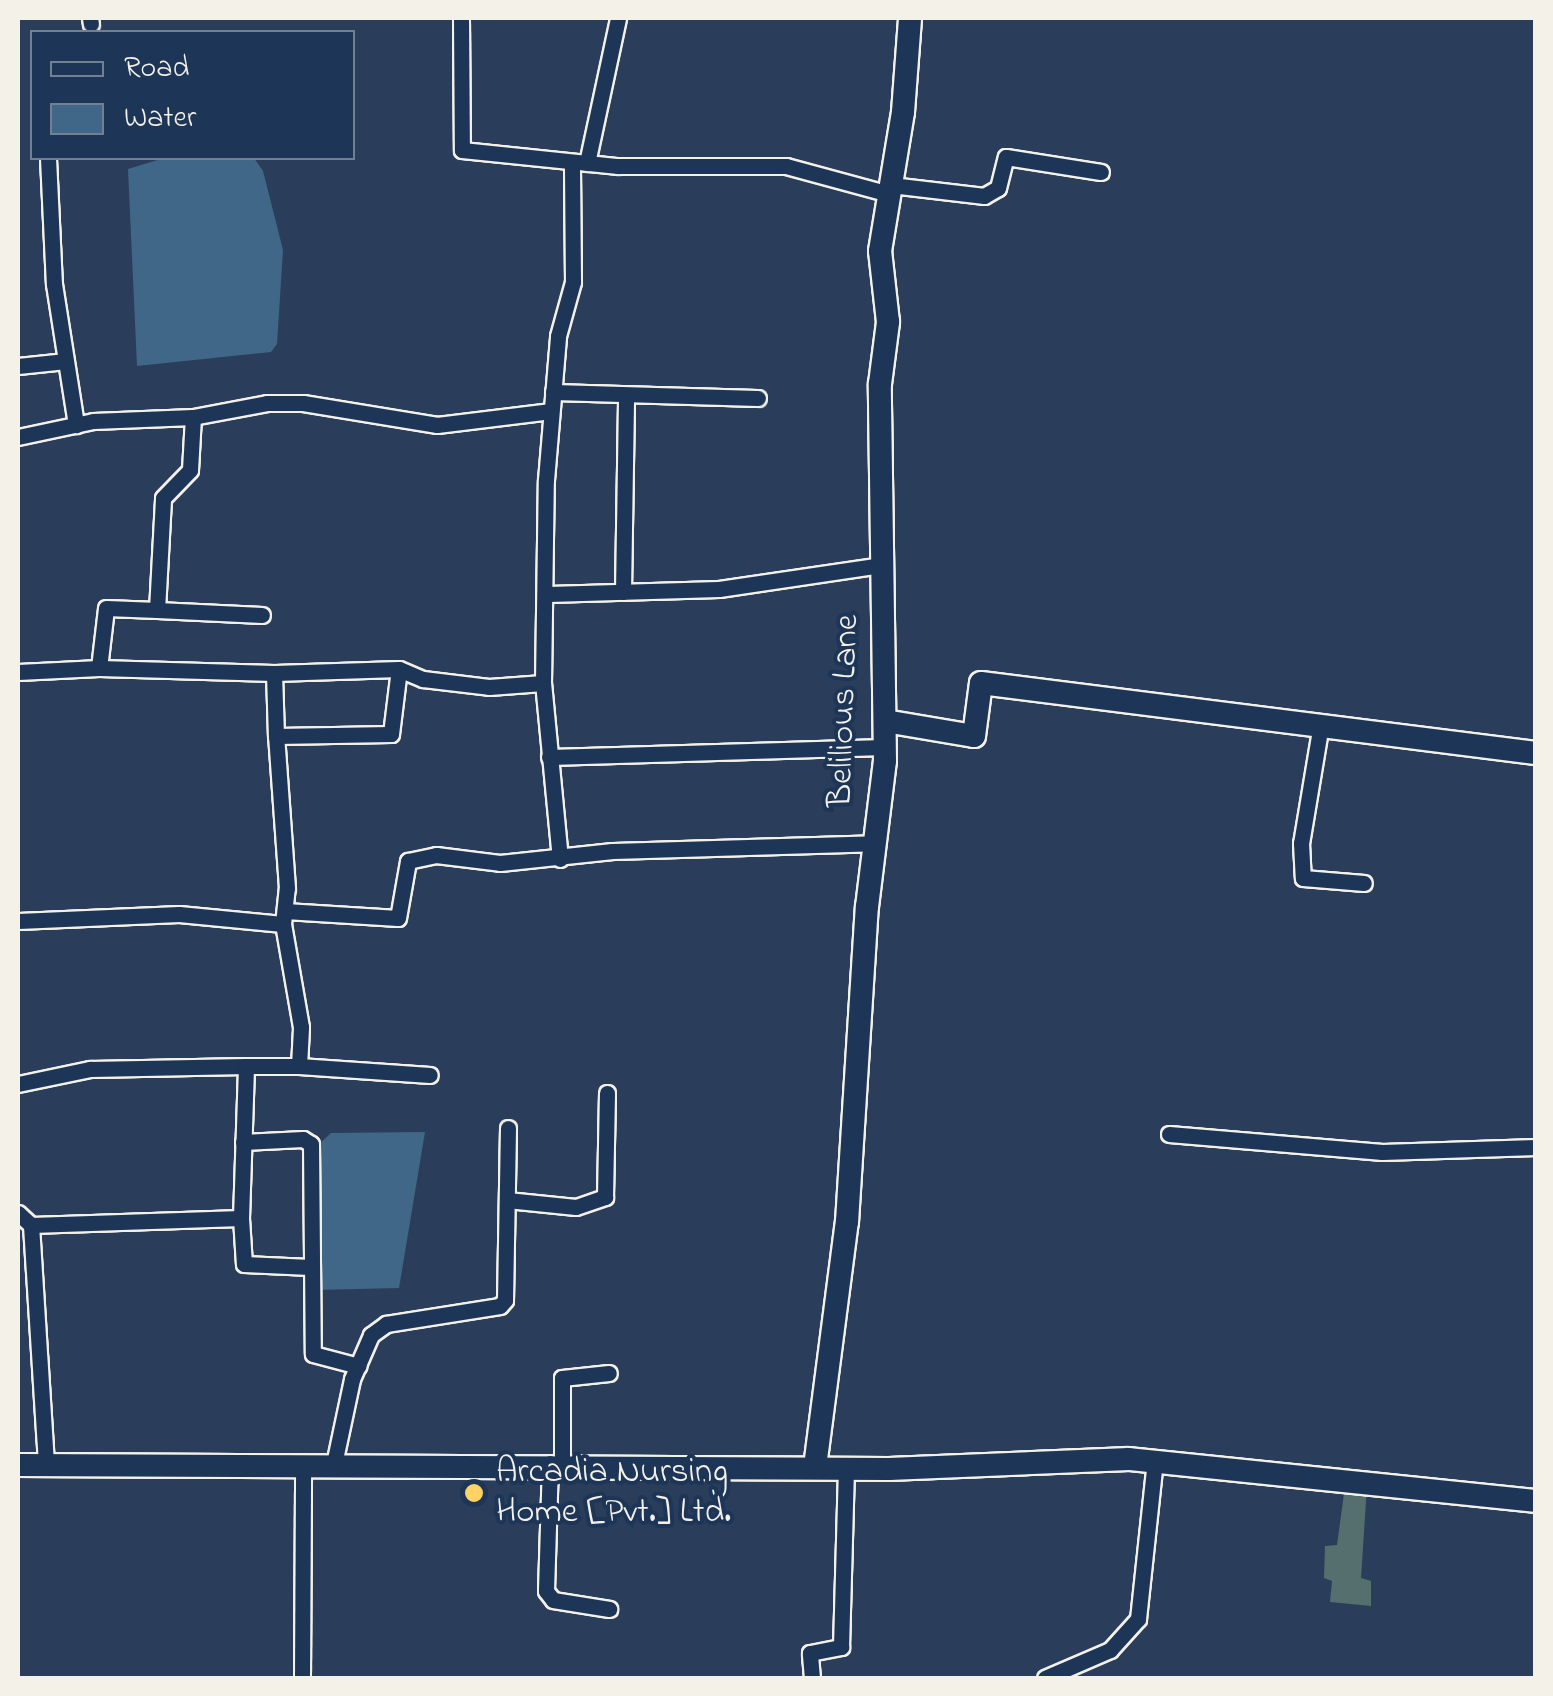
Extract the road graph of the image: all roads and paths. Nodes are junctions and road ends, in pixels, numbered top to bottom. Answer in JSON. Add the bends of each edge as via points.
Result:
{"nodes":[{"id":1,"x":461,"y":18,"type":"edge"},
{"id":2,"x":618,"y":18,"type":"edge"},
{"id":3,"x":910,"y":18,"type":"edge"},
{"id":4,"x":48,"y":160,"type":"edge"},
{"id":5,"x":580,"y":163,"type":"junction"},
{"id":6,"x":1101,"y":172,"type":"dead end"},
{"id":7,"x":890,"y":190,"type":"junction"},
{"id":8,"x":66,"y":360,"type":"junction"},
{"id":9,"x":18,"y":366,"type":"edge"},
{"id":10,"x":553,"y":392,"type":"junction"},
{"id":11,"x":626,"y":397,"type":"junction"},
{"id":12,"x":758,"y":398,"type":"dead end"},
{"id":13,"x":551,"y":411,"type":"junction"},
{"id":14,"x":193,"y":417,"type":"junction"},
{"id":15,"x":76,"y":425,"type":"junction"},
{"id":16,"x":18,"y":438,"type":"edge"},
{"id":17,"x":882,"y":566,"type":"junction"},
{"id":18,"x":623,"y":592,"type":"junction"},
{"id":19,"x":548,"y":594,"type":"junction"},
{"id":20,"x":157,"y":610,"type":"junction"},
{"id":21,"x":262,"y":615,"type":"dead end"},
{"id":22,"x":99,"y":668,"type":"junction"},
{"id":23,"x":398,"y":669,"type":"junction"},
{"id":24,"x":18,"y":672,"type":"edge"},
{"id":25,"x":274,"y":673,"type":"junction"},
{"id":26,"x":543,"y":684,"type":"junction"},
{"id":27,"x":884,"y":721,"type":"junction"},
{"id":28,"x":1320,"y":730,"type":"junction"},
{"id":29,"x":276,"y":736,"type":"junction"},
{"id":30,"x":885,"y":747,"type":"junction"},
{"id":31,"x":1536,"y":753,"type":"edge"},
{"id":32,"x":549,"y":756,"type":"junction"},
{"id":33,"x":875,"y":844,"type":"junction"},
{"id":34,"x":560,"y":859,"type":"junction"},
{"id":35,"x":1364,"y":883,"type":"dead end"},
{"id":36,"x":284,"y":918,"type":"junction"},
{"id":37,"x":18,"y":921,"type":"edge"},
{"id":38,"x":246,"y":1066,"type":"junction"},
{"id":39,"x":299,"y":1066,"type":"junction"},
{"id":40,"x":430,"y":1075,"type":"dead end"},
{"id":41,"x":18,"y":1084,"type":"edge"},
{"id":42,"x":606,"y":1094,"type":"dead end"},
{"id":43,"x":508,"y":1128,"type":"dead end"},
{"id":44,"x":1170,"y":1134,"type":"dead end"},
{"id":45,"x":243,"y":1142,"type":"junction"},
{"id":46,"x":1536,"y":1147,"type":"edge"},
{"id":47,"x":508,"y":1200,"type":"junction"},
{"id":48,"x":18,"y":1213,"type":"edge"},
{"id":49,"x":241,"y":1218,"type":"junction"},
{"id":50,"x":31,"y":1225,"type":"junction"},
{"id":51,"x":310,"y":1268,"type":"junction"},
{"id":52,"x":358,"y":1366,"type":"junction"},
{"id":53,"x":609,"y":1373,"type":"dead end"},
{"id":54,"x":1155,"y":1460,"type":"junction"},
{"id":55,"x":556,"y":1463,"type":"junction"},
{"id":56,"x":303,"y":1464,"type":"junction"},
{"id":57,"x":334,"y":1464,"type":"junction"},
{"id":58,"x":18,"y":1465,"type":"edge"},
{"id":59,"x":46,"y":1465,"type":"junction"},
{"id":60,"x":815,"y":1467,"type":"junction"},
{"id":61,"x":846,"y":1468,"type":"junction"},
{"id":62,"x":1536,"y":1502,"type":"edge"},
{"id":63,"x":608,"y":1608,"type":"dead end"},
{"id":64,"x":302,"y":1678,"type":"edge"},
{"id":65,"x":812,"y":1678,"type":"edge"},
{"id":66,"x":1046,"y":1678,"type":"edge"}],
"edges":[{"from":1,"to":5,"type":"street","via":[[462,150]]},
{"from":2,"to":5,"type":"street"},
{"from":3,"to":7,"type":"street","name":"Belilious Lane"},
{"from":4,"to":8,"type":"street","via":[[54,284]]},
{"from":5,"to":7,"type":"street","via":[[786,166]]},
{"from":5,"to":10,"type":"street","via":[[573,282],[558,336]]},
{"from":6,"to":7,"type":"street","via":[[1006,157],[998,188],[984,196]]},
{"from":7,"to":17,"type":"street","name":"Belilious Lane","via":[[880,251],[888,322],[880,384]]},
{"from":8,"to":9,"type":"street"},
{"from":8,"to":15,"type":"street"},
{"from":10,"to":11,"type":"street"},
{"from":10,"to":13,"type":"street"},
{"from":11,"to":12,"type":"street"},
{"from":11,"to":18,"type":"street"},
{"from":13,"to":14,"type":"street","via":[[437,425],[303,402]]},
{"from":13,"to":19,"type":"street"},
{"from":14,"to":15,"type":"street"},
{"from":14,"to":20,"type":"street","via":[[190,470],[163,498]]},
{"from":15,"to":16,"type":"street"},
{"from":17,"to":18,"type":"street","via":[[719,589]]},
{"from":17,"to":27,"type":"street","name":"Belilious Lane"},
{"from":18,"to":19,"type":"street"},
{"from":19,"to":26,"type":"street"},
{"from":20,"to":21,"type":"street"},
{"from":20,"to":22,"type":"street","via":[[106,608]]},
{"from":22,"to":24,"type":"street"},
{"from":22,"to":25,"type":"street"},
{"from":23,"to":25,"type":"street"},
{"from":23,"to":26,"type":"street","via":[[489,687]]},
{"from":23,"to":29,"type":"street","via":[[392,734]]},
{"from":25,"to":29,"type":"street"},
{"from":26,"to":32,"type":"street"},
{"from":27,"to":28,"type":"street","via":[[974,736],[981,683],[1136,706],[1202,708]]},
{"from":27,"to":30,"type":"street","name":"Belilious Lane"},
{"from":28,"to":31,"type":"street"},
{"from":28,"to":35,"type":"street","via":[[1301,842],[1302,878]]},
{"from":29,"to":36,"type":"street"},
{"from":30,"to":32,"type":"street"},
{"from":30,"to":33,"type":"street","name":"Belilious Lane"},
{"from":32,"to":34,"type":"street"},
{"from":33,"to":34,"type":"street","via":[[769,843]]},
{"from":33,"to":60,"type":"street","name":"Belilious Lane","via":[[847,1222]]},
{"from":34,"to":36,"type":"street","via":[[416,858],[406,864],[398,918]]},
{"from":36,"to":37,"type":"street","via":[[179,914]]},
{"from":36,"to":39,"type":"street","via":[[301,1027]]},
{"from":38,"to":39,"type":"street"},
{"from":38,"to":41,"type":"street","via":[[90,1070]]},
{"from":38,"to":45,"type":"street"},
{"from":39,"to":40,"type":"street"},
{"from":42,"to":47,"type":"street","via":[[605,1198],[576,1207]]},
{"from":43,"to":47,"type":"street"},
{"from":44,"to":46,"type":"street","via":[[1382,1152]]},
{"from":45,"to":49,"type":"street"},
{"from":45,"to":51,"type":"street","via":[[311,1144]]},
{"from":47,"to":52,"type":"street","via":[[506,1300],[386,1324],[370,1335]]},
{"from":48,"to":50,"type":"street"},
{"from":49,"to":50,"type":"street"},
{"from":49,"to":51,"type":"street","via":[[244,1264]]},
{"from":50,"to":59,"type":"street"},
{"from":51,"to":52,"type":"street","via":[[312,1354]]},
{"from":52,"to":57,"type":"street"},
{"from":53,"to":55,"type":"street","via":[[562,1378]]},
{"from":54,"to":61,"type":"street"},
{"from":54,"to":62,"type":"street"},
{"from":54,"to":66,"type":"street","via":[[1138,1619],[1110,1650]]},
{"from":55,"to":57,"type":"street"},
{"from":55,"to":60,"type":"street"},
{"from":55,"to":63,"type":"street","via":[[546,1591],[553,1600]]},
{"from":56,"to":57,"type":"street"},
{"from":56,"to":59,"type":"street"},
{"from":56,"to":64,"type":"street"},
{"from":58,"to":59,"type":"street"},
{"from":60,"to":61,"type":"street"},
{"from":61,"to":65,"type":"street","via":[[840,1647],[810,1654]]}]}
